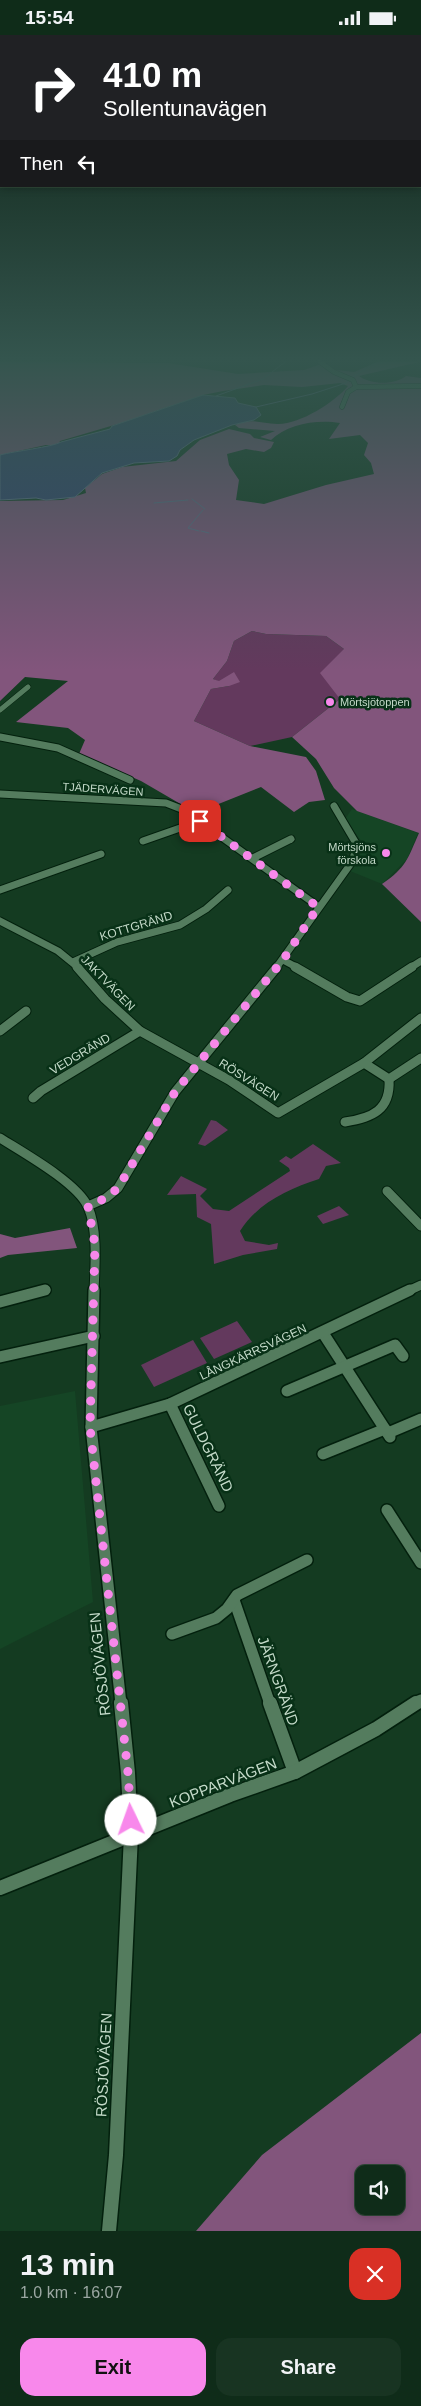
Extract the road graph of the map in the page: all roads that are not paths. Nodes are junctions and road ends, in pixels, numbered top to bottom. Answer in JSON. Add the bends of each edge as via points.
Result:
{"nodes":[{"id":1,"x":28,"y":687,"type":"dead end"},
{"id":2,"x":0,"y":710,"type":"edge"},
{"id":3,"x":0,"y":737,"type":"edge"},
{"id":4,"x":130,"y":780,"type":"dead end"},
{"id":5,"x":0,"y":793,"type":"edge"},
{"id":6,"x":334,"y":806,"type":"dead end"},
{"id":7,"x":200,"y":821,"type":"junction"},
{"id":8,"x":291,"y":839,"type":"dead end"},
{"id":9,"x":143,"y":841,"type":"dead end"},
{"id":10,"x":101,"y":855,"type":"dead end"},
{"id":11,"x":253,"y":858,"type":"junction"},
{"id":12,"x":0,"y":890,"type":"edge"},
{"id":13,"x":228,"y":890,"type":"dead end"},
{"id":14,"x":318,"y":907,"type":"junction"},
{"id":15,"x":0,"y":921,"type":"edge"},
{"id":16,"x":283,"y":960,"type":"junction"},
{"id":17,"x":421,"y":961,"type":"edge"},
{"id":18,"x":73,"y":962,"type":"junction"},
{"id":19,"x":26,"y":1011,"type":"dead end"},
{"id":20,"x":421,"y":1018,"type":"edge"},
{"id":21,"x":0,"y":1031,"type":"edge"},
{"id":22,"x":140,"y":1031,"type":"junction"},
{"id":23,"x":421,"y":1058,"type":"edge"},
{"id":24,"x":197,"y":1063,"type":"junction"},
{"id":25,"x":364,"y":1063,"type":"junction"},
{"id":26,"x":389,"y":1079,"type":"junction"},
{"id":27,"x":33,"y":1098,"type":"dead end"},
{"id":28,"x":345,"y":1121,"type":"dead end"},
{"id":29,"x":0,"y":1138,"type":"edge"},
{"id":30,"x":387,"y":1191,"type":"dead end"},
{"id":31,"x":88,"y":1206,"type":"junction"},
{"id":32,"x":421,"y":1226,"type":"edge"},
{"id":33,"x":421,"y":1285,"type":"edge"},
{"id":34,"x":46,"y":1290,"type":"dead end"},
{"id":35,"x":0,"y":1302,"type":"edge"},
{"id":36,"x":324,"y":1333,"type":"junction"},
{"id":37,"x":94,"y":1336,"type":"junction"},
{"id":38,"x":403,"y":1356,"type":"dead end"},
{"id":39,"x":0,"y":1357,"type":"edge"},
{"id":40,"x":344,"y":1366,"type":"junction"},
{"id":41,"x":287,"y":1391,"type":"dead end"},
{"id":42,"x":170,"y":1404,"type":"junction"},
{"id":43,"x":421,"y":1419,"type":"edge"},
{"id":44,"x":90,"y":1427,"type":"junction"},
{"id":45,"x":388,"y":1433,"type":"junction"},
{"id":46,"x":323,"y":1454,"type":"dead end"},
{"id":47,"x":219,"y":1506,"type":"dead end"},
{"id":48,"x":387,"y":1510,"type":"dead end"},
{"id":49,"x":306,"y":1560,"type":"dead end"},
{"id":50,"x":421,"y":1563,"type":"edge"},
{"id":51,"x":234,"y":1600,"type":"junction"},
{"id":52,"x":172,"y":1634,"type":"dead end"},
{"id":53,"x":421,"y":1699,"type":"edge"},
{"id":54,"x":294,"y":1772,"type":"junction"},
{"id":55,"x":131,"y":1835,"type":"junction"},
{"id":56,"x":0,"y":1888,"type":"edge"},
{"id":57,"x":109,"y":2231,"type":"edge"}],
"edges":[{"from":1,"to":2,"type":"street"},
{"from":3,"to":4,"type":"street","via":[[58,748]]},
{"from":5,"to":7,"type":"street","name":"TJÄDERVÄGEN","via":[[166,803]]},
{"from":6,"to":14,"type":"street","via":[[358,845],[352,862]]},
{"from":7,"to":9,"type":"street"},
{"from":7,"to":11,"type":"street","name":"TJÄDERVÄGEN"},
{"from":8,"to":11,"type":"street"},
{"from":10,"to":12,"type":"street"},
{"from":11,"to":14,"type":"street","name":"TJÄDERVÄGEN"},
{"from":13,"to":18,"type":"street","name":"KOTTGRÄND","via":[[180,925],[117,942]]},
{"from":14,"to":16,"type":"street"},
{"from":15,"to":18,"type":"street","name":"JAKTVÄGEN"},
{"from":16,"to":17,"type":"street","via":[[347,997],[360,1001]]},
{"from":16,"to":24,"type":"street"},
{"from":18,"to":22,"type":"street","name":"JAKTVÄGEN"},
{"from":19,"to":21,"type":"street"},
{"from":20,"to":25,"type":"street","name":"RÖSVÄGEN"},
{"from":22,"to":24,"type":"street","name":"JAKTVÄGEN"},
{"from":22,"to":27,"type":"street","name":"VEDGRÄND"},
{"from":23,"to":26,"type":"street"},
{"from":24,"to":25,"type":"street","name":"RÖSVÄGEN","via":[[278,1113]]},
{"from":24,"to":31,"type":"street","via":[[175,1092],[118,1188]]},
{"from":25,"to":26,"type":"street"},
{"from":26,"to":28,"type":"street","via":[[391,1090],[387,1104],[369,1116]]},
{"from":29,"to":31,"type":"street","via":[[64,1180]]},
{"from":30,"to":32,"type":"street"},
{"from":31,"to":37,"type":"street","name":"RÖSJÖVÄGEN","via":[[95,1245]]},
{"from":33,"to":36,"type":"street","name":"LÅNGKÄRRSVÄGEN"},
{"from":34,"to":35,"type":"street"},
{"from":36,"to":40,"type":"street"},
{"from":36,"to":42,"type":"street","name":"LÅNGKÄRRSVÄGEN"},
{"from":37,"to":39,"type":"street"},
{"from":37,"to":44,"type":"street","name":"RÖSJÖVÄGEN"},
{"from":38,"to":40,"type":"street","via":[[395,1345]]},
{"from":40,"to":41,"type":"street"},
{"from":40,"to":45,"type":"street"},
{"from":42,"to":44,"type":"street","name":"LÅNGKÄRRSVÄGEN"},
{"from":42,"to":47,"type":"street","name":"GULDGRÄND"},
{"from":43,"to":45,"type":"street"},
{"from":44,"to":55,"type":"street","name":"RÖSJÖVÄGEN","via":[[128,1773]]},
{"from":45,"to":46,"type":"street"},
{"from":48,"to":50,"type":"street"},
{"from":49,"to":51,"type":"street","via":[[237,1595]]},
{"from":51,"to":52,"type":"street","via":[[216,1619]]},
{"from":51,"to":54,"type":"street","name":"JÄRNGRÄND"},
{"from":53,"to":54,"type":"street","name":"KOPPARVÄGEN","via":[[376,1729]]},
{"from":54,"to":55,"type":"street","name":"KOPPARVÄGEN"},
{"from":55,"to":56,"type":"street","name":"KOPPARVÄGEN"},
{"from":55,"to":57,"type":"street","name":"RÖSJÖVÄGEN","via":[[116,2155]]}]}
